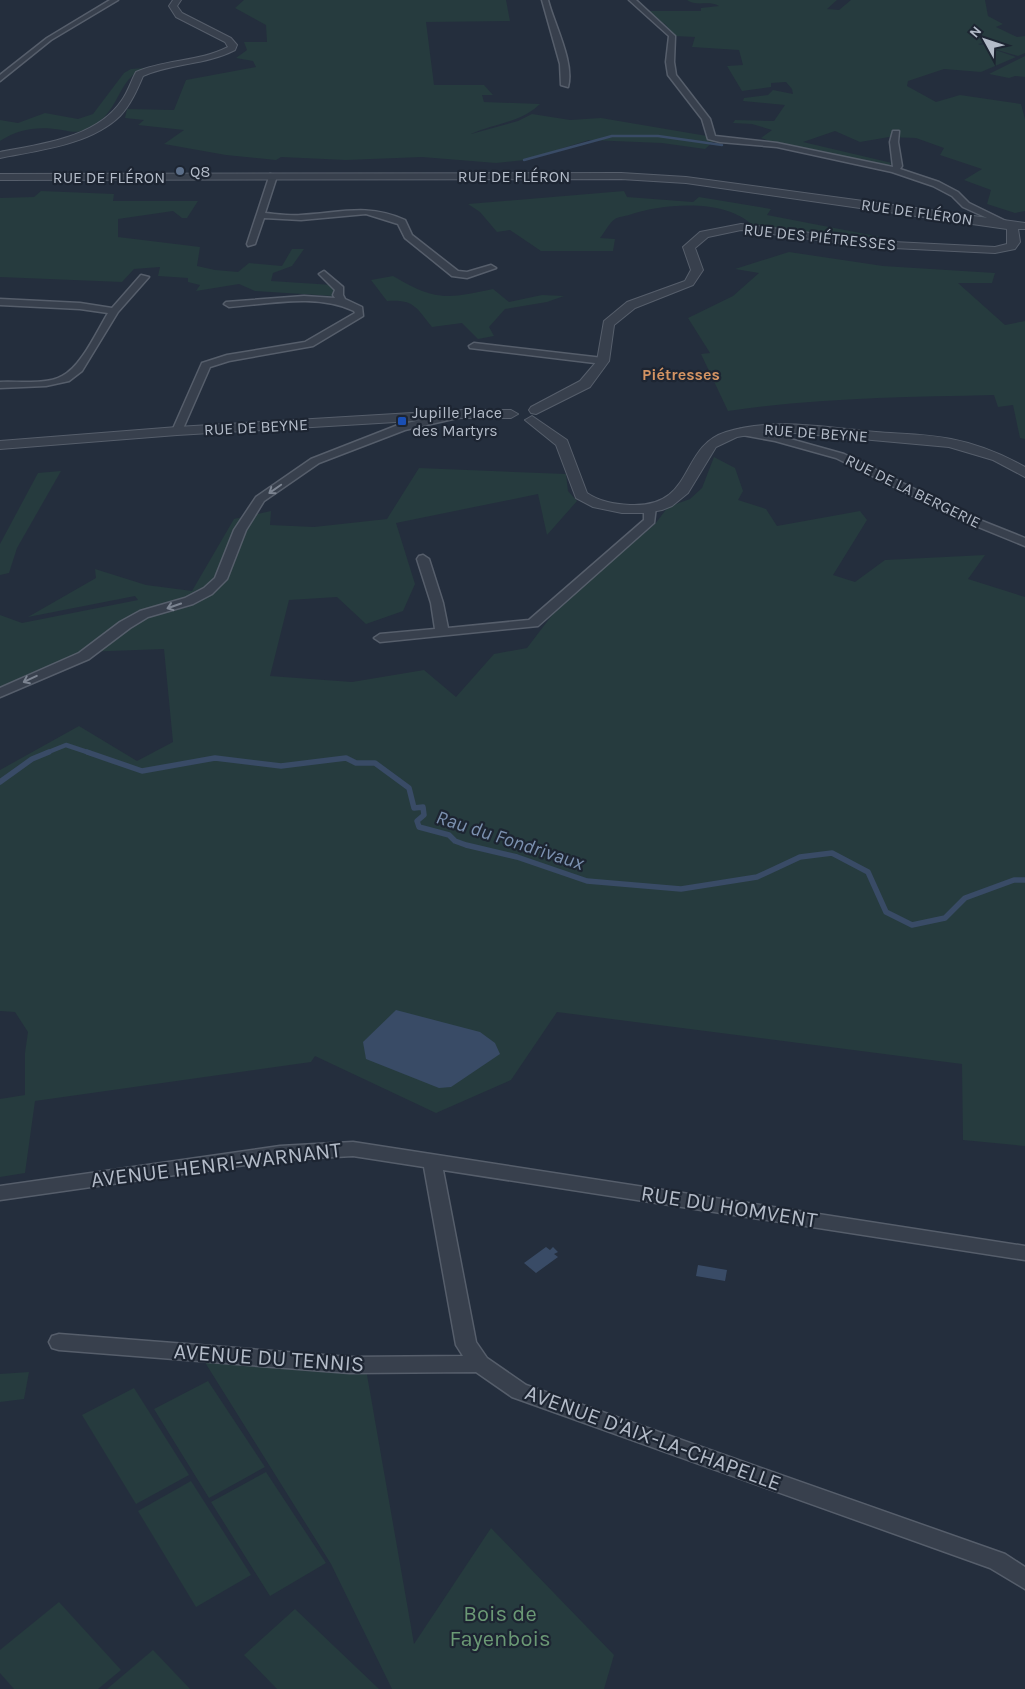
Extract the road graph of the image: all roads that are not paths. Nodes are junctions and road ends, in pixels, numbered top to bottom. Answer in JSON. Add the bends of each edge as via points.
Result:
{"nodes":[{"id":1,"x":115,"y":0,"type":"edge"},
{"id":2,"x":177,"y":0,"type":"edge"},
{"id":3,"x":545,"y":0,"type":"edge"},
{"id":4,"x":632,"y":0,"type":"edge"},
{"id":5,"x":0,"y":79,"type":"edge"},
{"id":6,"x":565,"y":85,"type":"dead end"},
{"id":7,"x":896,"y":133,"type":"dead end"},
{"id":8,"x":0,"y":155,"type":"edge"},
{"id":9,"x":895,"y":170,"type":"junction"},
{"id":10,"x":273,"y":176,"type":"junction"},
{"id":11,"x":0,"y":177,"type":"edge"},
{"id":12,"x":260,"y":215,"type":"junction"},
{"id":13,"x":1012,"y":226,"type":"junction"},
{"id":14,"x":1025,"y":226,"type":"edge"},
{"id":15,"x":251,"y":244,"type":"dead end"},
{"id":16,"x":491,"y":268,"type":"dead end"},
{"id":17,"x":324,"y":274,"type":"dead end"},
{"id":18,"x":144,"y":277,"type":"dead end"},
{"id":19,"x":342,"y":301,"type":"junction"},
{"id":20,"x":0,"y":302,"type":"edge"},
{"id":21,"x":229,"y":304,"type":"dead end"},
{"id":22,"x":114,"y":311,"type":"junction"},
{"id":23,"x":474,"y":346,"type":"dead end"},
{"id":24,"x":603,"y":361,"type":"junction"},
{"id":25,"x":0,"y":385,"type":"edge"},
{"id":26,"x":462,"y":414,"type":"junction"},
{"id":27,"x":534,"y":415,"type":"junction"},
{"id":28,"x":177,"y":432,"type":"junction"},
{"id":29,"x":740,"y":432,"type":"junction"},
{"id":30,"x":0,"y":445,"type":"edge"},
{"id":31,"x":1025,"y":473,"type":"edge"},
{"id":32,"x":650,"y":508,"type":"junction"},
{"id":33,"x":1025,"y":542,"type":"edge"},
{"id":34,"x":424,"y":558,"type":"dead end"},
{"id":35,"x":442,"y":633,"type":"junction"},
{"id":36,"x":380,"y":638,"type":"dead end"},
{"id":37,"x":0,"y":693,"type":"edge"},
{"id":38,"x":432,"y":1161,"type":"junction"},
{"id":39,"x":0,"y":1193,"type":"edge"},
{"id":40,"x":1025,"y":1252,"type":"edge"},
{"id":41,"x":59,"y":1342,"type":"dead end"},
{"id":42,"x":480,"y":1364,"type":"junction"},
{"id":43,"x":1025,"y":1579,"type":"edge"}],
"edges":[{"from":1,"to":5,"type":"street","via":[[49,39]]},
{"from":2,"to":8,"type":"street","via":[[173,6],[179,15],[228,40],[233,44],[232,48],[220,55],[139,74],[126,103],[108,121],[83,134]]},
{"from":3,"to":6,"type":"street","via":[[566,66]]},
{"from":4,"to":9,"type":"street","via":[[672,36],[672,75],[706,119],[711,137],[777,145]]},
{"from":7,"to":9,"type":"street","via":[[894,142],[898,166]]},
{"from":9,"to":13,"type":"street","via":[[936,184],[955,194],[966,206]]},
{"from":10,"to":11,"type":"street","name":"RUE DE FLÉRON"},
{"from":10,"to":12,"type":"street"},
{"from":10,"to":13,"type":"street","name":"RUE DE FLÉRON","via":[[621,176],[686,180]]},
{"from":12,"to":15,"type":"street"},
{"from":12,"to":16,"type":"street","via":[[305,218],[350,210],[388,214],[402,222],[408,236],[455,274],[467,275]]},
{"from":13,"to":14,"type":"street","name":"RUE DE FLÉRON"},
{"from":13,"to":24,"type":"street","name":"RUE DES PIÉTRESSES","via":[[1014,242],[1011,247],[995,250],[873,244],[741,227],[704,234],[689,247],[697,270],[689,283],[631,305],[608,324]]},
{"from":17,"to":19,"type":"street","via":[[340,289],[338,295]]},
{"from":18,"to":22,"type":"street"},
{"from":19,"to":21,"type":"street","via":[[304,299]]},
{"from":19,"to":28,"type":"street","via":[[360,309],[360,314],[309,344],[265,350],[206,365]]},
{"from":20,"to":22,"type":"street"},
{"from":22,"to":25,"type":"street","via":[[78,369],[65,379]]},
{"from":23,"to":24,"type":"street"},
{"from":24,"to":27,"type":"street","via":[[585,384]]},
{"from":26,"to":27,"type":"street","name":"RUE DE BEYNE","via":[[511,414],[513,418]]},
{"from":26,"to":28,"type":"street","name":"RUE DE BEYNE"},
{"from":26,"to":37,"type":"street","one_way":true,"via":[[402,427],[315,461],[260,498],[240,530],[221,579],[208,591],[189,601],[144,614],[84,656]]},
{"from":27,"to":32,"type":"street","name":"RUE DE BEYNE","via":[[562,443],[576,487],[585,499],[618,508]]},
{"from":28,"to":30,"type":"street","name":"RUE DE BEYNE"},
{"from":29,"to":31,"type":"street","name":"RUE DE BEYNE","via":[[774,427],[950,443],[998,457]]},
{"from":29,"to":32,"type":"street","name":"RUE DE BEYNE","via":[[712,444],[684,489],[665,504]]},
{"from":29,"to":33,"type":"street","name":"RUE DE LA BERGERIE","via":[[776,438],[840,456],[963,517]]},
{"from":32,"to":35,"type":"street","via":[[650,521],[533,622]]},
{"from":34,"to":35,"type":"street"},
{"from":35,"to":36,"type":"street"},
{"from":38,"to":39,"type":"street","name":"AVENUE HENRI-WARNANT","via":[[353,1149],[280,1153]]},
{"from":38,"to":40,"type":"street","name":"RUE DU HOMVENT"},
{"from":38,"to":42,"type":"street","name":"AVENUE D'AIX-LA-CHAPELLE","via":[[466,1345]]},
{"from":41,"to":42,"type":"street","name":"AVENUE DU TENNIS","via":[[350,1365]]},
{"from":42,"to":43,"type":"street","name":"AVENUE D'AIX-LA-CHAPELLE","via":[[519,1391],[997,1561]]}]}
